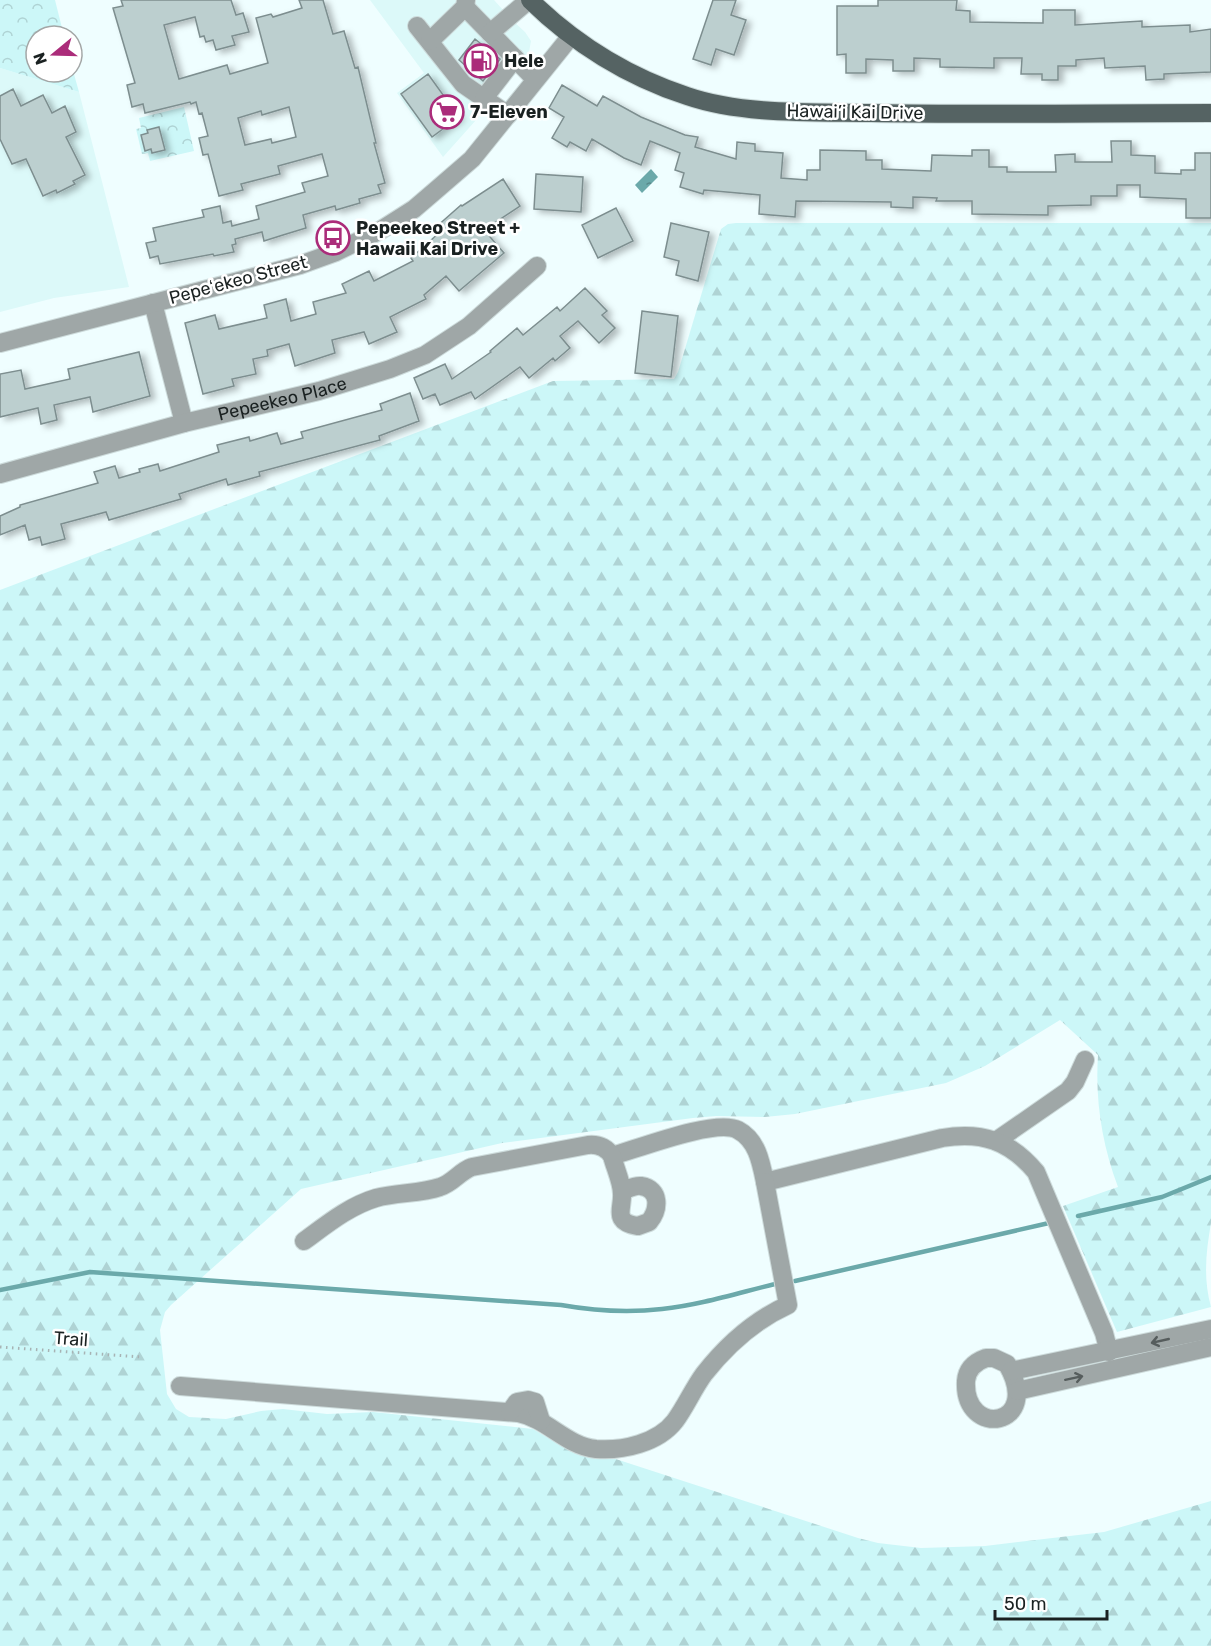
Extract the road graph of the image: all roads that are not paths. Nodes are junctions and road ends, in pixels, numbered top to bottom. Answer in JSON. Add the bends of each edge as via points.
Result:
{"nodes":[{"id":1,"x":530,"y":0,"type":"edge"},
{"id":2,"x":466,"y":4,"type":"edge"},
{"id":3,"x":417,"y":26,"type":"dead end"},
{"id":4,"x":490,"y":33,"type":"junction"},
{"id":5,"x":571,"y":36,"type":"junction"},
{"id":6,"x":430,"y":41,"type":"junction"},
{"id":7,"x":515,"y":58,"type":"junction"},
{"id":8,"x":535,"y":79,"type":"junction"},
{"id":9,"x":484,"y":98,"type":"junction"},
{"id":10,"x":1211,"y":113,"type":"edge"},
{"id":11,"x":508,"y":115,"type":"junction"},
{"id":12,"x":537,"y":266,"type":"dead end"},
{"id":13,"x":153,"y":303,"type":"junction"},
{"id":14,"x":0,"y":343,"type":"edge"},
{"id":15,"x":184,"y":423,"type":"junction"},
{"id":16,"x":0,"y":474,"type":"edge"},
{"id":17,"x":1084,"y":1060,"type":"dead end"},
{"id":18,"x":996,"y":1141,"type":"junction"},
{"id":19,"x":612,"y":1156,"type":"junction"},
{"id":20,"x":765,"y":1182,"type":"junction"},
{"id":21,"x":622,"y":1191,"type":"junction"},
{"id":22,"x":304,"y":1241,"type":"dead end"},
{"id":23,"x":1211,"y":1329,"type":"edge"},
{"id":24,"x":1211,"y":1347,"type":"edge"},
{"id":25,"x":1109,"y":1352,"type":"junction"},
{"id":26,"x":1011,"y":1371,"type":"junction"},
{"id":27,"x":180,"y":1386,"type":"dead end"},
{"id":28,"x":1017,"y":1391,"type":"junction"}],
"edges":[{"from":1,"to":4,"type":"street"},
{"from":1,"to":5,"type":"main road","name":"Hawai’i Kai Drive"},
{"from":2,"to":4,"type":"street"},
{"from":2,"to":6,"type":"street"},
{"from":3,"to":6,"type":"street"},
{"from":4,"to":7,"type":"street"},
{"from":5,"to":8,"type":"street","name":"Pepeʻekeo Street"},
{"from":5,"to":10,"type":"main road","name":"Hawai’i Kai Drive","via":[[636,77],[689,97],[756,109],[960,114]]},
{"from":6,"to":9,"type":"street","via":[[463,84]]},
{"from":7,"to":8,"type":"street"},
{"from":7,"to":9,"type":"street"},
{"from":8,"to":11,"type":"street","name":"Pepeʻekeo Street"},
{"from":9,"to":11,"type":"street"},
{"from":11,"to":13,"type":"street","name":"Pepeʻekeo Street","via":[[472,159],[414,209],[381,230],[300,265]]},
{"from":12,"to":15,"type":"street","name":"Pepeekeo Place","via":[[469,326],[424,355],[319,391]]},
{"from":13,"to":14,"type":"street","name":"Pepeʻekeo Street"},
{"from":13,"to":15,"type":"street"},
{"from":15,"to":16,"type":"street","name":"Pepeekeo Place"},
{"from":17,"to":18,"type":"street","via":[[1068,1091]]},
{"from":18,"to":20,"type":"street","via":[[980,1136],[955,1136]]},
{"from":18,"to":25,"type":"street","via":[[1016,1152],[1036,1172]]},
{"from":19,"to":20,"type":"street","via":[[704,1128],[732,1128],[739,1130],[754,1147]]},
{"from":19,"to":21,"type":"street"},
{"from":19,"to":22,"type":"street","via":[[594,1144],[468,1168],[438,1188],[362,1203]]},
{"from":20,"to":27,"type":"street","via":[[788,1305],[749,1329],[728,1348],[703,1375],[675,1420],[657,1436],[627,1447],[597,1449],[578,1445],[528,1415]]},
{"from":21,"to":21,"type":"street","via":[[639,1186],[650,1190],[657,1200],[649,1222],[638,1226],[626,1222],[620,1211]]},
{"from":23,"to":25,"type":"street","one_way":true},
{"from":28,"to":24,"type":"street","one_way":true},
{"from":25,"to":26,"type":"street"},
{"from":26,"to":28,"type":"street"},
{"from":26,"to":28,"type":"street","via":[[1001,1360],[978,1361],[966,1380],[969,1399],[976,1413],[998,1419],[1016,1405]]}]}
